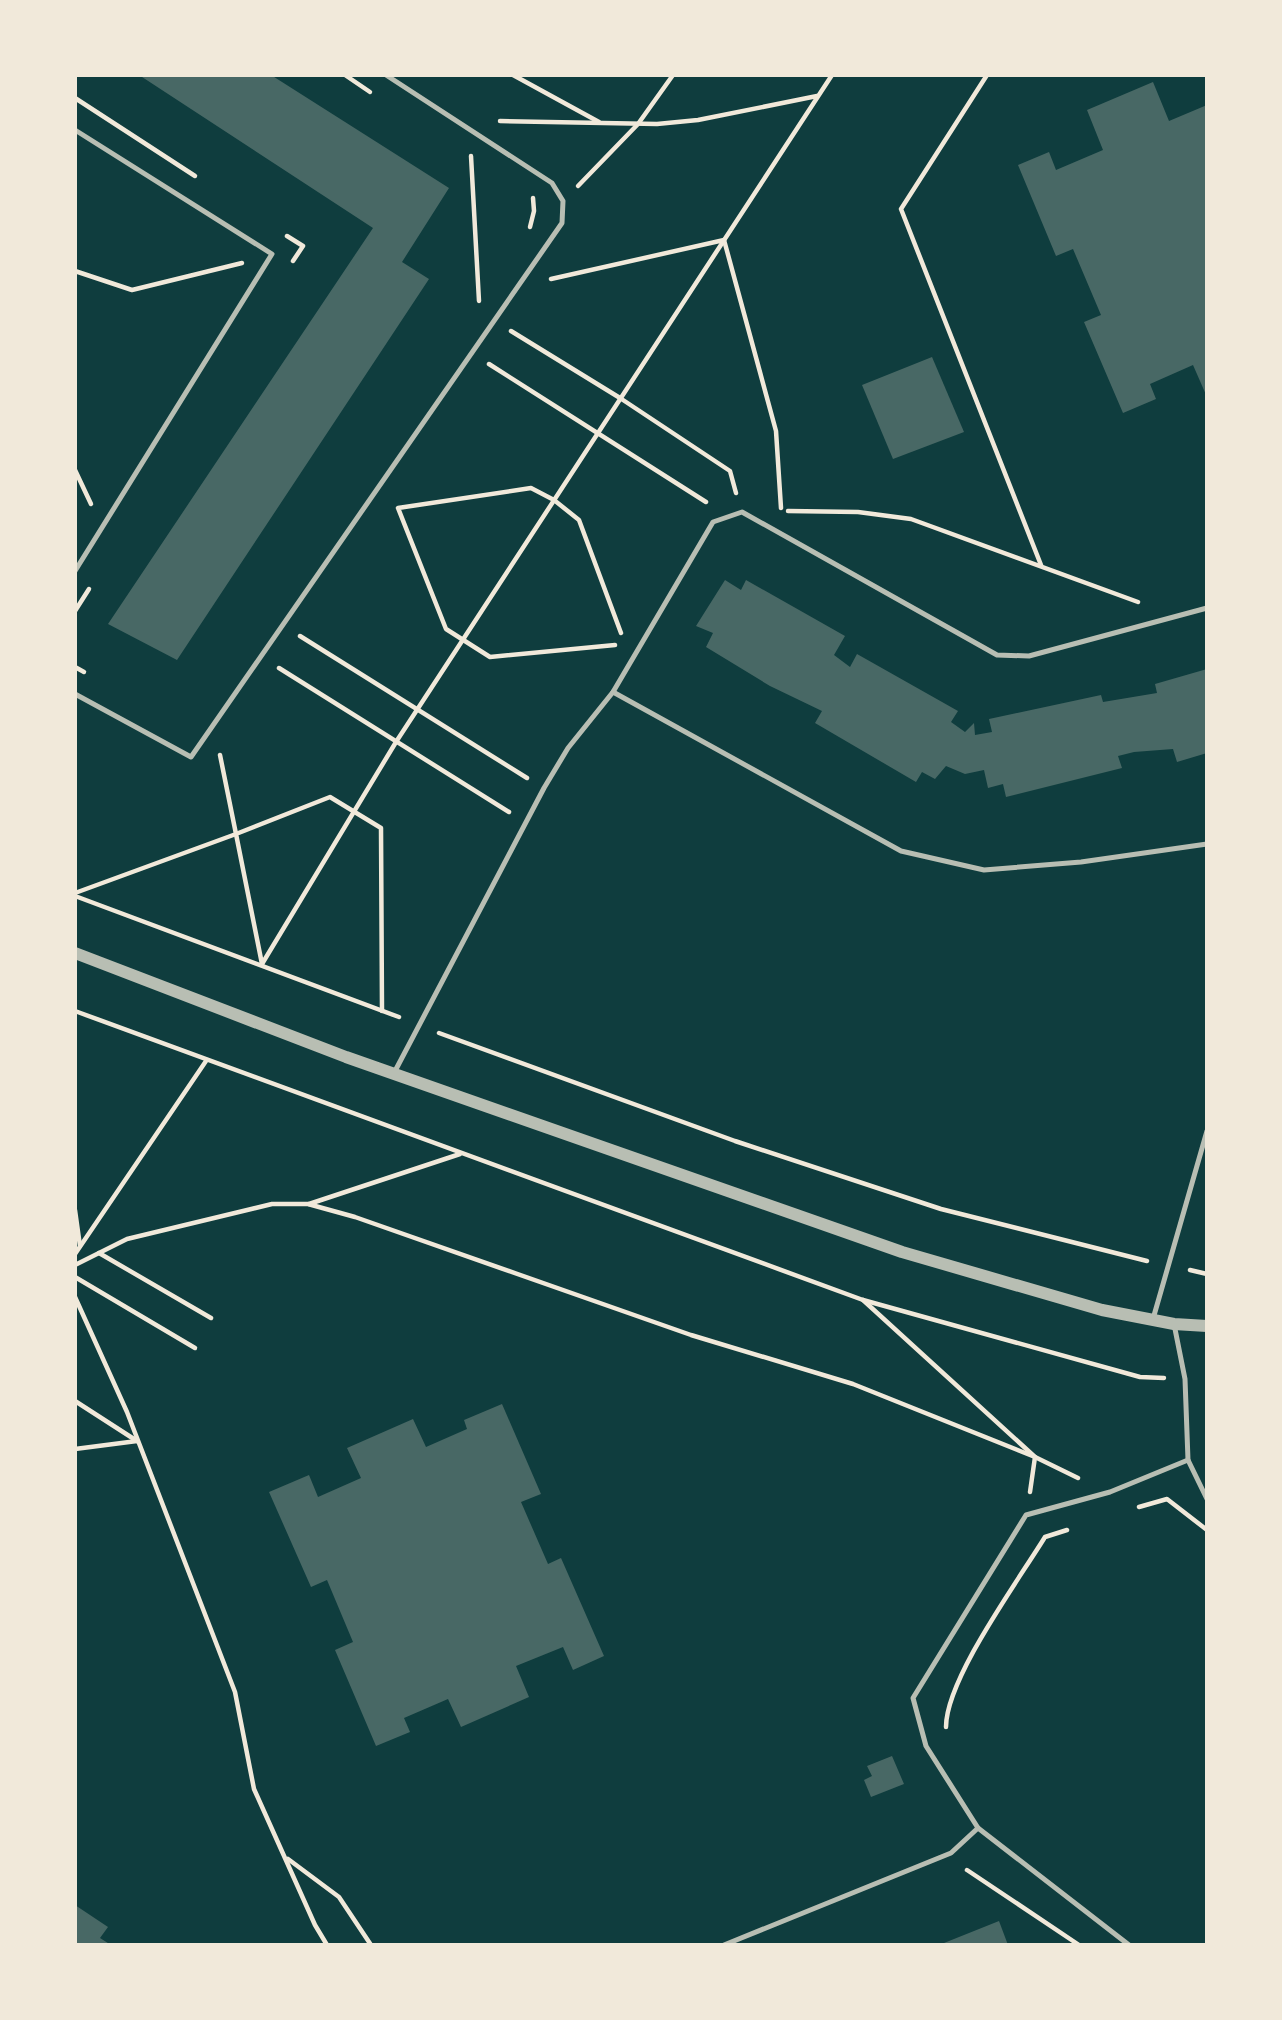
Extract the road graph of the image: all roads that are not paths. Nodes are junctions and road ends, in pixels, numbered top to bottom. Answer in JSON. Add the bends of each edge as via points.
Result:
{"nodes":[{"id":1,"x":386,"y":75,"type":"edge"},
{"id":2,"x":75,"y":130,"type":"edge"},
{"id":3,"x":75,"y":571,"type":"edge"},
{"id":4,"x":1207,"y":608,"type":"edge"},
{"id":5,"x":613,"y":692,"type":"junction"},
{"id":6,"x":75,"y":694,"type":"edge"},
{"id":7,"x":1207,"y":844,"type":"edge"},
{"id":8,"x":75,"y":953,"type":"edge"},
{"id":9,"x":394,"y":1073,"type":"junction"},
{"id":10,"x":1207,"y":1130,"type":"edge"},
{"id":11,"x":1153,"y":1320,"type":"junction"},
{"id":12,"x":1174,"y":1324,"type":"junction"},
{"id":13,"x":1207,"y":1326,"type":"edge"},
{"id":14,"x":1188,"y":1460,"type":"junction"},
{"id":15,"x":1207,"y":1499,"type":"edge"},
{"id":16,"x":978,"y":1828,"type":"junction"},
{"id":17,"x":724,"y":1945,"type":"edge"},
{"id":18,"x":1129,"y":1945,"type":"edge"}],
"edges":[{"from":1,"to":6,"type":"lane","via":[[552,183],[562,201],[562,223],[191,757]]},
{"from":2,"to":3,"type":"lane","via":[[272,254]]},
{"from":4,"to":5,"type":"lane","via":[[1029,656],[997,655],[742,512],[713,522]]},
{"from":5,"to":7,"type":"lane","via":[[901,851],[984,870]]},
{"from":5,"to":9,"type":"lane","via":[[568,748],[544,788]]},
{"from":8,"to":9,"type":"street"},
{"from":9,"to":11,"type":"street","via":[[902,1252],[1102,1310]]},
{"from":10,"to":11,"type":"lane"},
{"from":11,"to":12,"type":"street"},
{"from":12,"to":13,"type":"street"},
{"from":12,"to":14,"type":"lane","via":[[1185,1379]]},
{"from":14,"to":15,"type":"lane"},
{"from":14,"to":16,"type":"lane","via":[[1110,1492],[1026,1515],[913,1698],[926,1746]]},
{"from":16,"to":17,"type":"lane","via":[[951,1853]]},
{"from":16,"to":18,"type":"lane"}]}
